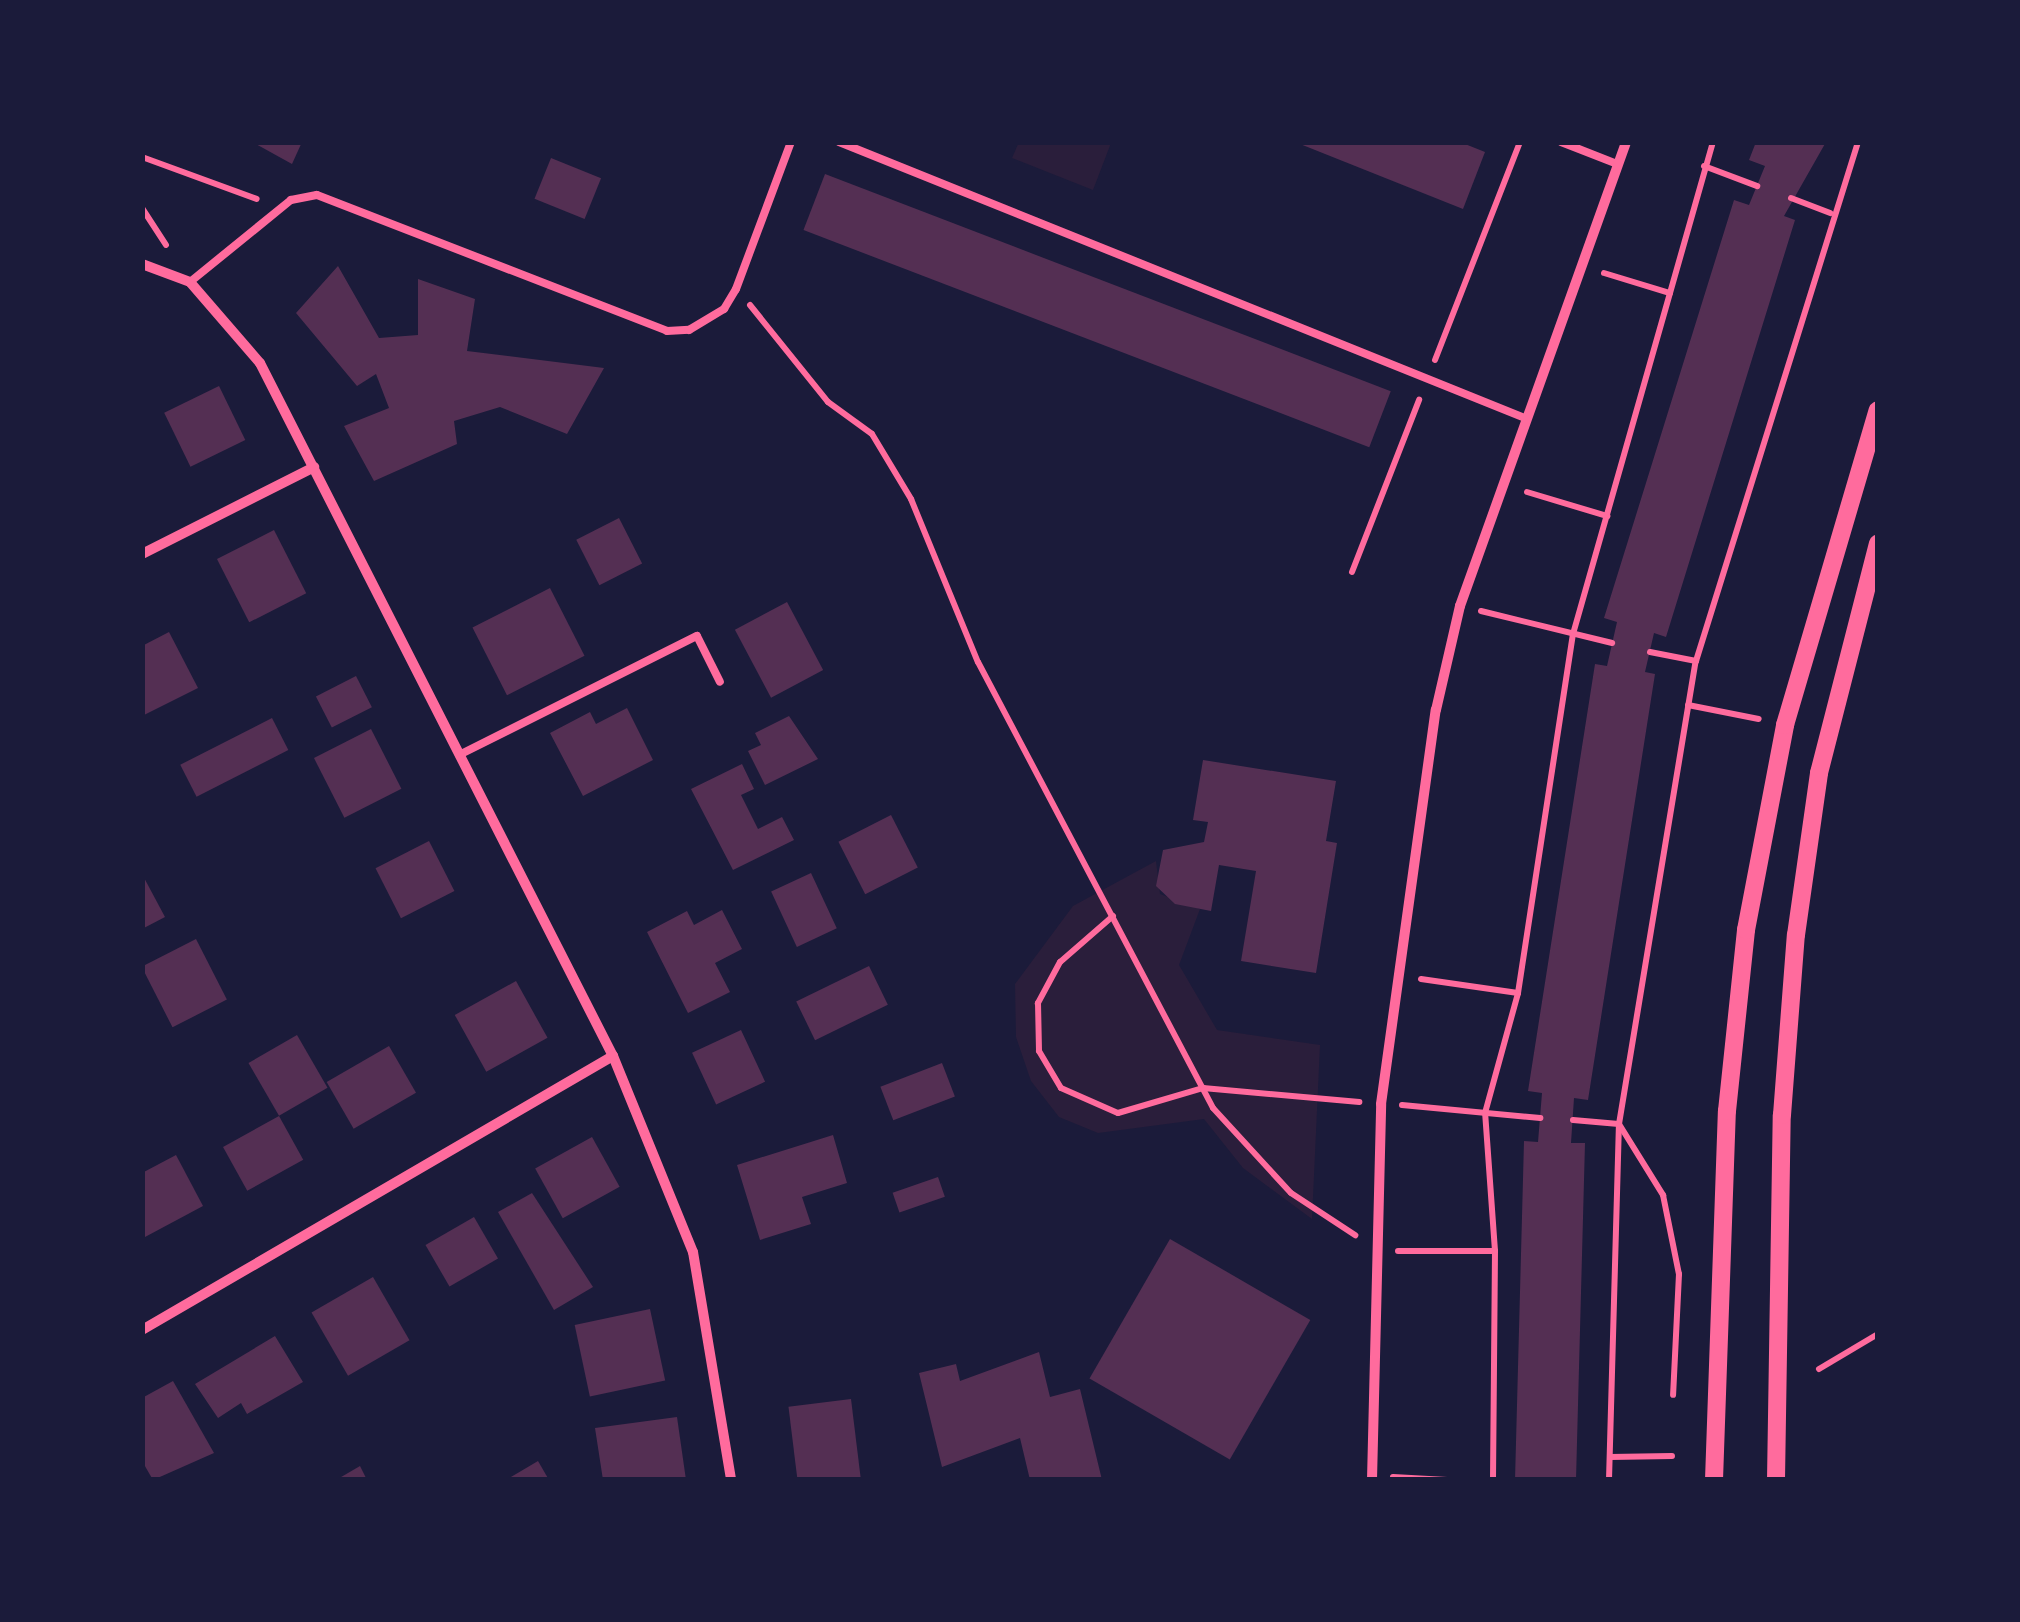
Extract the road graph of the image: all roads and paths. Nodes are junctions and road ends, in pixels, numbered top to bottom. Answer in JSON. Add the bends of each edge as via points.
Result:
{"nodes":[{"id":1,"x":791,"y":142,"type":"edge"},
{"id":2,"x":839,"y":142,"type":"edge"},
{"id":3,"x":1561,"y":142,"type":"edge"},
{"id":4,"x":1626,"y":142,"type":"edge"},
{"id":5,"x":1713,"y":142,"type":"edge"},
{"id":6,"x":1858,"y":142,"type":"edge"},
{"id":7,"x":142,"y":158,"type":"edge"},
{"id":8,"x":1617,"y":164,"type":"junction"},
{"id":9,"x":1704,"y":166,"type":"junction"},
{"id":10,"x":1757,"y":186,"type":"dead end"},
{"id":11,"x":1791,"y":198,"type":"dead end"},
{"id":12,"x":282,"y":208,"type":"junction"},
{"id":13,"x":1830,"y":213,"type":"junction"},
{"id":14,"x":142,"y":264,"type":"edge"},
{"id":15,"x":1579,"y":265,"type":"junction"},
{"id":16,"x":190,"y":282,"type":"junction"},
{"id":17,"x":736,"y":289,"type":"junction"},
{"id":18,"x":1670,"y":293,"type":"junction"},
{"id":19,"x":1878,"y":410,"type":"edge"},
{"id":20,"x":1525,"y":418,"type":"junction"},
{"id":21,"x":314,"y":467,"type":"junction"},
{"id":22,"x":1502,"y":485,"type":"junction"},
{"id":23,"x":1607,"y":516,"type":"junction"},
{"id":24,"x":1878,"y":543,"type":"edge"},
{"id":25,"x":142,"y":554,"type":"edge"},
{"id":26,"x":1460,"y":606,"type":"junction"},
{"id":27,"x":1573,"y":634,"type":"junction"},
{"id":28,"x":1612,"y":643,"type":"dead end"},
{"id":29,"x":1650,"y":652,"type":"dead end"},
{"id":30,"x":1696,"y":661,"type":"junction"},
{"id":31,"x":720,"y":682,"type":"dead end"},
{"id":32,"x":1688,"y":706,"type":"junction"},
{"id":33,"x":1759,"y":719,"type":"dead end"},
{"id":34,"x":459,"y":755,"type":"junction"},
{"id":35,"x":1113,"y":916,"type":"junction"},
{"id":36,"x":1398,"y":976,"type":"junction"},
{"id":37,"x":1518,"y":993,"type":"junction"},
{"id":38,"x":613,"y":1056,"type":"junction"},
{"id":39,"x":1203,"y":1088,"type":"junction"},
{"id":40,"x":1572,"y":1120,"type":"dead end"},
{"id":41,"x":1619,"y":1124,"type":"junction"},
{"id":42,"x":1379,"y":1250,"type":"junction"},
{"id":43,"x":1495,"y":1251,"type":"junction"},
{"id":44,"x":142,"y":1330,"type":"edge"},
{"id":45,"x":1878,"y":1334,"type":"edge"},
{"id":46,"x":1820,"y":1369,"type":"dead end"},
{"id":47,"x":1673,"y":1395,"type":"dead end"},
{"id":48,"x":1610,"y":1456,"type":"junction"},
{"id":49,"x":1672,"y":1456,"type":"dead end"},
{"id":50,"x":1372,"y":1478,"type":"edge"},
{"id":51,"x":731,"y":1480,"type":"edge"},
{"id":52,"x":1447,"y":1480,"type":"edge"},
{"id":53,"x":1493,"y":1480,"type":"edge"},
{"id":54,"x":1609,"y":1480,"type":"edge"},
{"id":55,"x":1714,"y":1480,"type":"edge"},
{"id":56,"x":1776,"y":1480,"type":"edge"}],
"edges":[{"from":1,"to":17,"type":"lane"},
{"from":2,"to":20,"type":"lane"},
{"from":3,"to":8,"type":"lane"},
{"from":4,"to":8,"type":"street"},
{"from":5,"to":9,"type":"path"},
{"from":6,"to":13,"type":"path"},
{"from":7,"to":12,"type":"path"},
{"from":8,"to":15,"type":"street"},
{"from":9,"to":10,"type":"path"},
{"from":9,"to":18,"type":"path"},
{"from":11,"to":13,"type":"path"},
{"from":12,"to":16,"type":"lane"},
{"from":12,"to":17,"type":"lane","via":[[305,196],[330,198],[667,331],[709,322]]},
{"from":13,"to":30,"type":"path"},
{"from":14,"to":16,"type":"street"},
{"from":15,"to":18,"type":"path"},
{"from":15,"to":20,"type":"street"},
{"from":16,"to":21,"type":"street","via":[[260,363]]},
{"from":17,"to":35,"type":"path","via":[[828,402],[872,434]]},
{"from":18,"to":23,"type":"path"},
{"from":19,"to":55,"type":"street","via":[[1785,725],[1746,930],[1727,1111]]},
{"from":20,"to":22,"type":"street"},
{"from":21,"to":25,"type":"street"},
{"from":21,"to":34,"type":"street"},
{"from":22,"to":23,"type":"path"},
{"from":22,"to":26,"type":"street"},
{"from":23,"to":27,"type":"path"},
{"from":24,"to":56,"type":"street","via":[[1819,772],[1796,936]]},
{"from":26,"to":27,"type":"path"},
{"from":26,"to":36,"type":"street"},
{"from":27,"to":28,"type":"path"},
{"from":27,"to":37,"type":"path"},
{"from":29,"to":30,"type":"path"},
{"from":30,"to":32,"type":"path"},
{"from":31,"to":34,"type":"lane","via":[[697,636]]},
{"from":32,"to":33,"type":"path"},
{"from":32,"to":41,"type":"path"},
{"from":34,"to":38,"type":"street"},
{"from":35,"to":39,"type":"path"},
{"from":35,"to":39,"type":"path","via":[[1046,980],[1036,1026],[1046,1070],[1078,1100],[1118,1113]]},
{"from":36,"to":37,"type":"path"},
{"from":36,"to":42,"type":"street","via":[[1381,1104]]},
{"from":37,"to":43,"type":"path","via":[[1485,1113]]},
{"from":38,"to":44,"type":"street"},
{"from":38,"to":51,"type":"street","via":[[693,1252]]},
{"from":39,"to":42,"type":"path","via":[[1248,1154]]},
{"from":40,"to":41,"type":"path"},
{"from":41,"to":47,"type":"path","via":[[1663,1195],[1679,1274]]},
{"from":41,"to":48,"type":"path"},
{"from":42,"to":43,"type":"path"},
{"from":42,"to":50,"type":"street"},
{"from":43,"to":53,"type":"path"},
{"from":45,"to":46,"type":"path"},
{"from":48,"to":49,"type":"path"},
{"from":48,"to":54,"type":"path"},
{"from":50,"to":52,"type":"path"}]}
